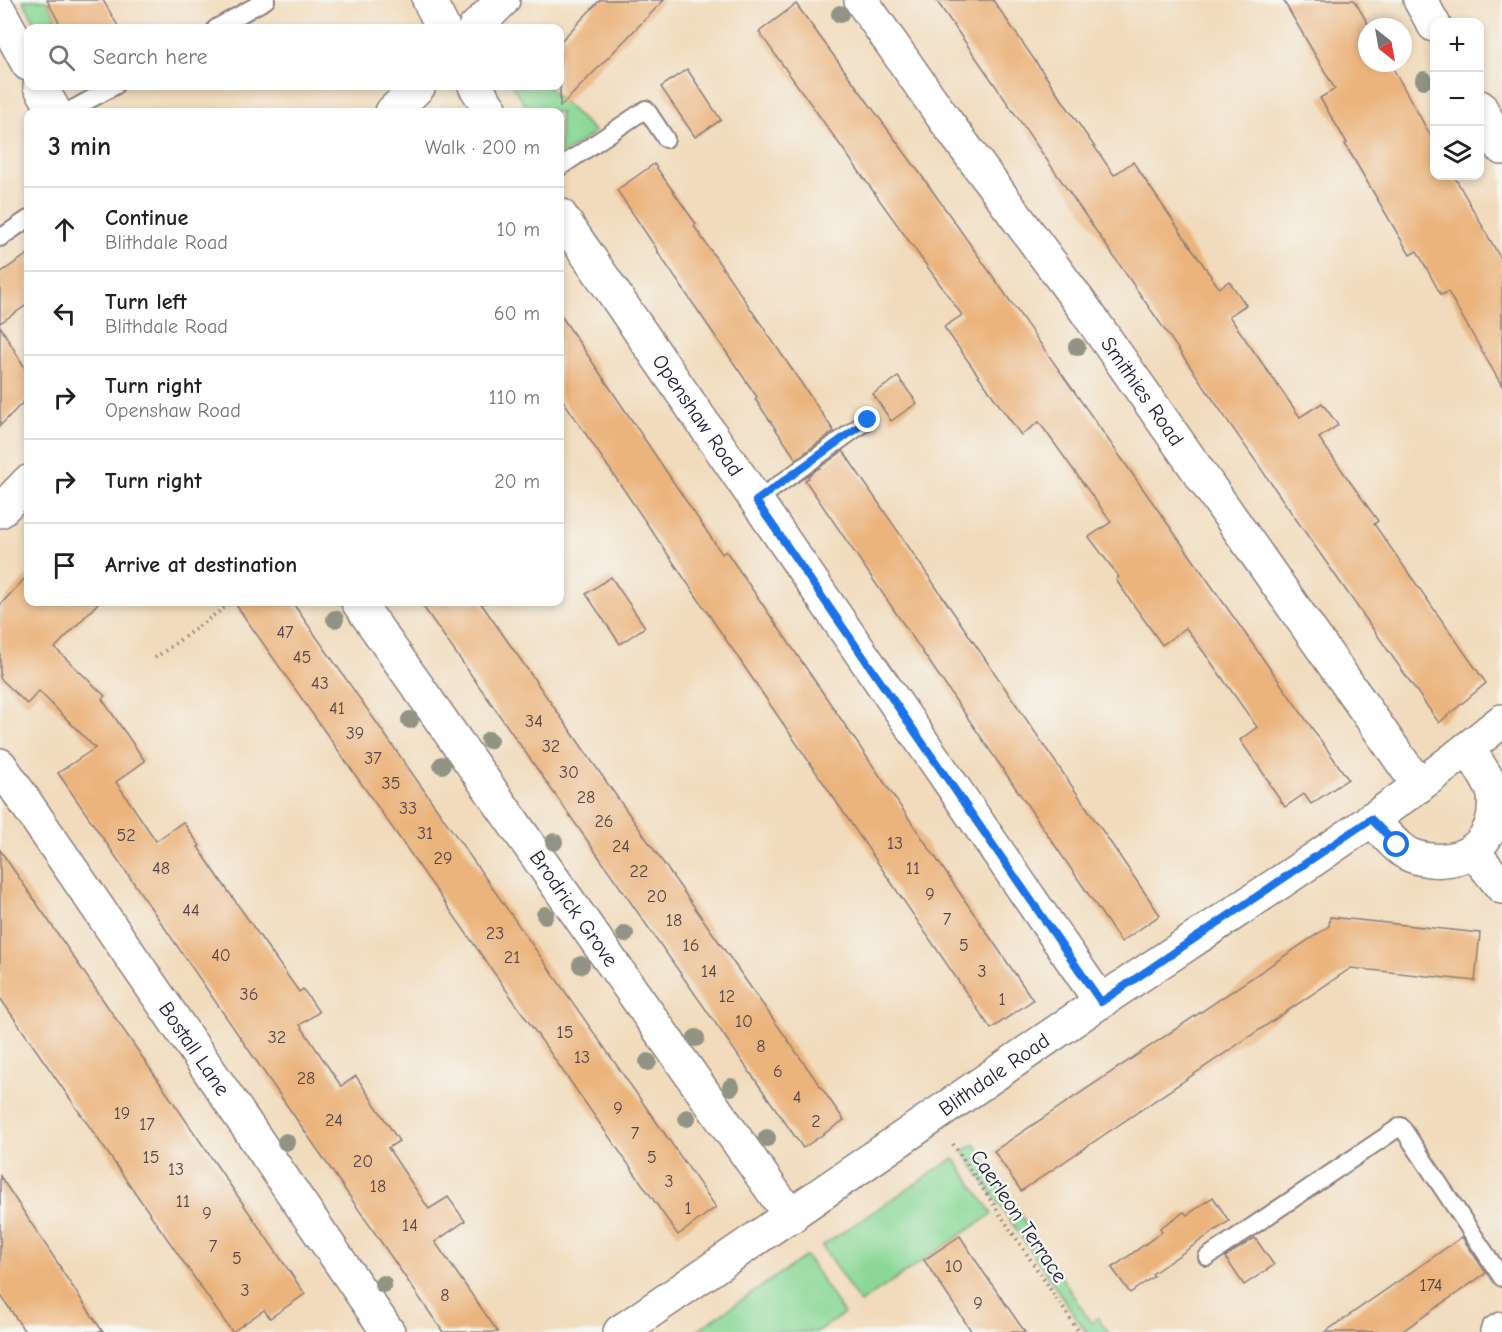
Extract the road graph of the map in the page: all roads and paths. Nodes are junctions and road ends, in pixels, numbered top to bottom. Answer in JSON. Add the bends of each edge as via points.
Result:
{"nodes":[{"id":1,"x":266,"y":0,"type":"edge"},
{"id":2,"x":429,"y":0,"type":"edge"},
{"id":3,"x":503,"y":0,"type":"edge"},
{"id":4,"x":861,"y":0,"type":"edge"},
{"id":5,"x":1420,"y":0,"type":"edge"},
{"id":6,"x":0,"y":12,"type":"edge"},
{"id":7,"x":1430,"y":18,"type":"edge"},
{"id":8,"x":223,"y":24,"type":"edge"},
{"id":9,"x":440,"y":24,"type":"edge"},
{"id":10,"x":479,"y":24,"type":"edge"},
{"id":11,"x":24,"y":57,"type":"edge"},
{"id":12,"x":42,"y":90,"type":"edge"},
{"id":13,"x":108,"y":90,"type":"edge"},
{"id":14,"x":415,"y":90,"type":"edge"},
{"id":15,"x":478,"y":90,"type":"edge"},
{"id":16,"x":53,"y":108,"type":"edge"},
{"id":17,"x":74,"y":108,"type":"edge"},
{"id":18,"x":396,"y":108,"type":"edge"},
{"id":19,"x":489,"y":108,"type":"edge"},
{"id":20,"x":1484,"y":116,"type":"edge"},
{"id":21,"x":666,"y":140,"type":"dead end"},
{"id":22,"x":1502,"y":148,"type":"edge"},
{"id":23,"x":564,"y":164,"type":"edge"},
{"id":24,"x":564,"y":220,"type":"edge"},
{"id":25,"x":24,"y":222,"type":"edge"},
{"id":26,"x":0,"y":238,"type":"edge"},
{"id":27,"x":868,"y":420,"type":"dead end"},
{"id":28,"x":24,"y":486,"type":"edge"},
{"id":29,"x":756,"y":501,"type":"junction"},
{"id":30,"x":0,"y":511,"type":"edge"},
{"id":31,"x":226,"y":606,"type":"edge"},
{"id":32,"x":361,"y":606,"type":"edge"},
{"id":33,"x":155,"y":658,"type":"dead end"},
{"id":34,"x":1502,"y":721,"type":"edge"},
{"id":35,"x":1468,"y":748,"type":"junction"},
{"id":36,"x":0,"y":765,"type":"edge"},
{"id":37,"x":1419,"y":786,"type":"junction"},
{"id":38,"x":1371,"y":819,"type":"junction"},
{"id":39,"x":1473,"y":851,"type":"junction"},
{"id":40,"x":1502,"y":887,"type":"edge"},
{"id":41,"x":1101,"y":1002,"type":"junction"},
{"id":42,"x":934,"y":1116,"type":"junction"},
{"id":43,"x":791,"y":1217,"type":"junction"},
{"id":44,"x":1207,"y":1257,"type":"dead end"},
{"id":45,"x":1502,"y":1278,"type":"edge"},
{"id":46,"x":1502,"y":1329,"type":"edge"},
{"id":47,"x":388,"y":1332,"type":"edge"},
{"id":48,"x":620,"y":1332,"type":"edge"},
{"id":49,"x":1079,"y":1332,"type":"edge"},
{"id":50,"x":1497,"y":1332,"type":"edge"}],
"edges":[{"from":1,"to":8,"type":"lane"},
{"from":2,"to":9,"type":"street"},
{"from":3,"to":10,"type":"street"},
{"from":4,"to":37,"type":"street","name":"Smithies Road","via":[[1086,311]]},
{"from":5,"to":7,"type":"street"},
{"from":6,"to":11,"type":"street"},
{"from":12,"to":16,"type":"street"},
{"from":13,"to":17,"type":"lane"},
{"from":14,"to":18,"type":"street"},
{"from":15,"to":19,"type":"street"},
{"from":20,"to":22,"type":"street"},
{"from":21,"to":23,"type":"lane","via":[[646,109]]},
{"from":24,"to":29,"type":"street","name":"Openshaw Road"},
{"from":25,"to":26,"type":"lane"},
{"from":27,"to":29,"type":"lane"},
{"from":28,"to":30,"type":"street"},
{"from":29,"to":41,"type":"street","name":"Openshaw Road"},
{"from":31,"to":33,"type":"path"},
{"from":32,"to":43,"type":"street","name":"Brodrick Grove"},
{"from":34,"to":35,"type":"street","name":"Blithdale Road"},
{"from":35,"to":37,"type":"street","name":"Blithdale Road"},
{"from":35,"to":39,"type":"street","via":[[1493,793],[1494,803],[1491,829]]},
{"from":36,"to":47,"type":"street","name":"Bostall Lane"},
{"from":37,"to":38,"type":"street","name":"Blithdale Road"},
{"from":38,"to":39,"type":"street","via":[[1397,845],[1419,859],[1443,861]]},
{"from":38,"to":41,"type":"street","name":"Blithdale Road"},
{"from":39,"to":40,"type":"street"},
{"from":41,"to":42,"type":"street","name":"Blithdale Road"},
{"from":42,"to":43,"type":"street","name":"Blithdale Road"},
{"from":42,"to":49,"type":"path","name":"Caerleon Terrace"},
{"from":43,"to":48,"type":"street","name":"Blithdale Road"},
{"from":44,"to":45,"type":"lane","via":[[1401,1126]]},
{"from":46,"to":50,"type":"street"}]}
